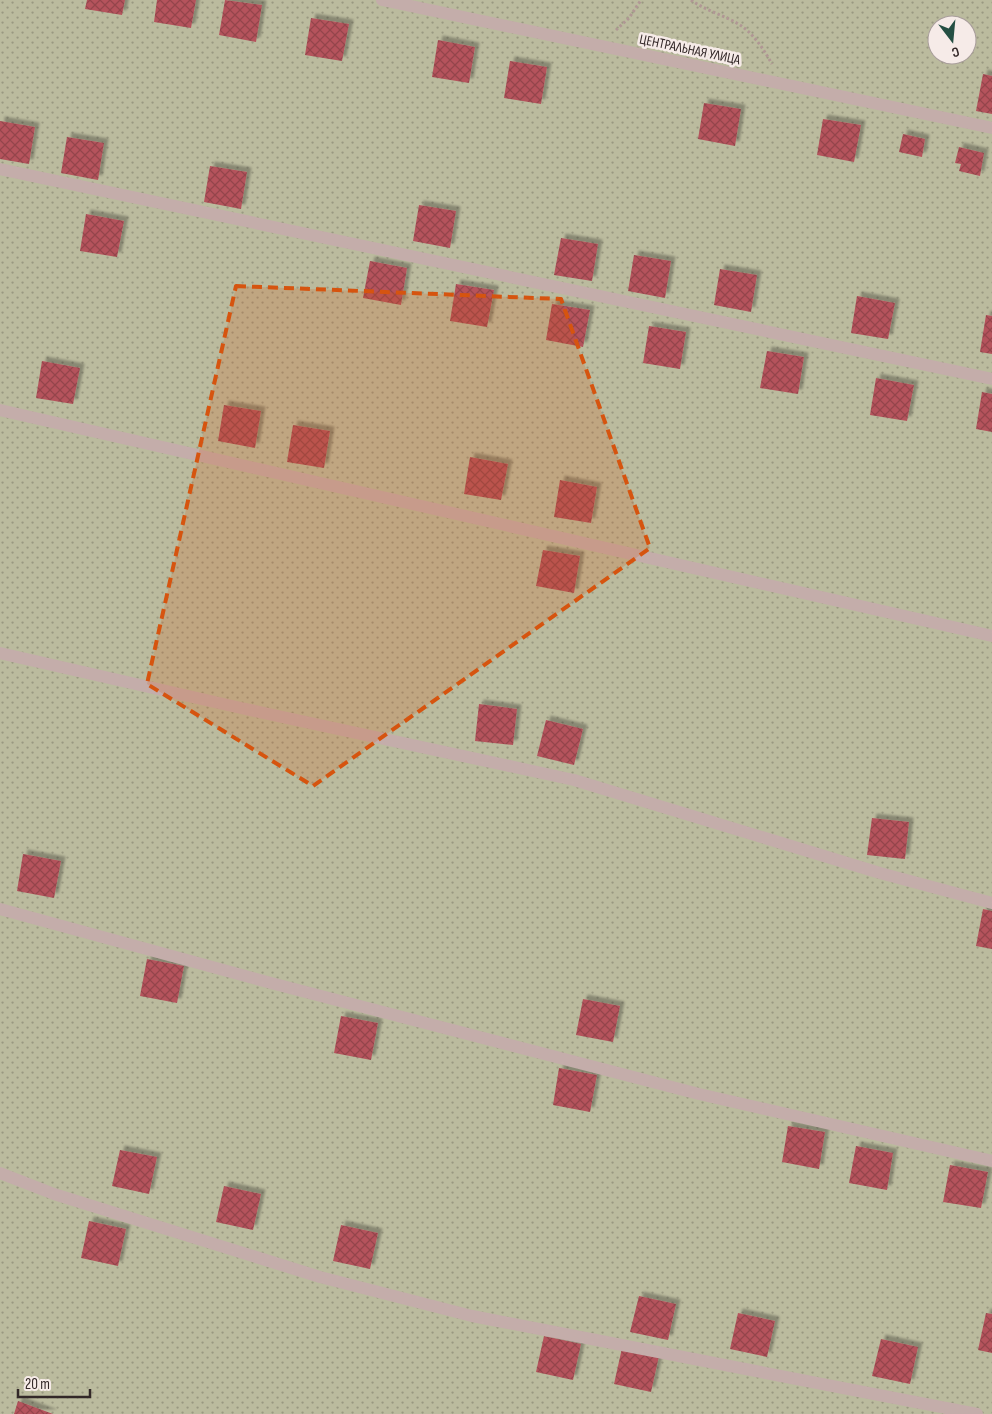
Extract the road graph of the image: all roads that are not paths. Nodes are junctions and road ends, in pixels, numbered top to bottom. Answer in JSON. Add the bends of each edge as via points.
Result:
{"nodes":[{"id":1,"x":382,"y":0,"type":"edge"},
{"id":2,"x":992,"y":128,"type":"edge"},
{"id":3,"x":0,"y":169,"type":"edge"},
{"id":4,"x":992,"y":379,"type":"edge"},
{"id":5,"x":0,"y":410,"type":"edge"},
{"id":6,"x":992,"y":636,"type":"edge"},
{"id":7,"x":0,"y":653,"type":"edge"},
{"id":8,"x":992,"y":903,"type":"edge"},
{"id":9,"x":0,"y":909,"type":"edge"},
{"id":10,"x":992,"y":1161,"type":"edge"},
{"id":11,"x":0,"y":1172,"type":"edge"},
{"id":12,"x":977,"y":1414,"type":"edge"}],
"edges":[{"from":1,"to":2,"type":"street","name":"ЦЕНТРАЛЬНАЯ УЛИЦА"},
{"from":3,"to":4,"type":"street"},
{"from":5,"to":6,"type":"street"},
{"from":7,"to":8,"type":"street","via":[[574,780],[880,873]]},
{"from":9,"to":10,"type":"street","via":[[699,1094]]},
{"from":11,"to":12,"type":"street","via":[[54,1194],[320,1277],[463,1313]]}]}
